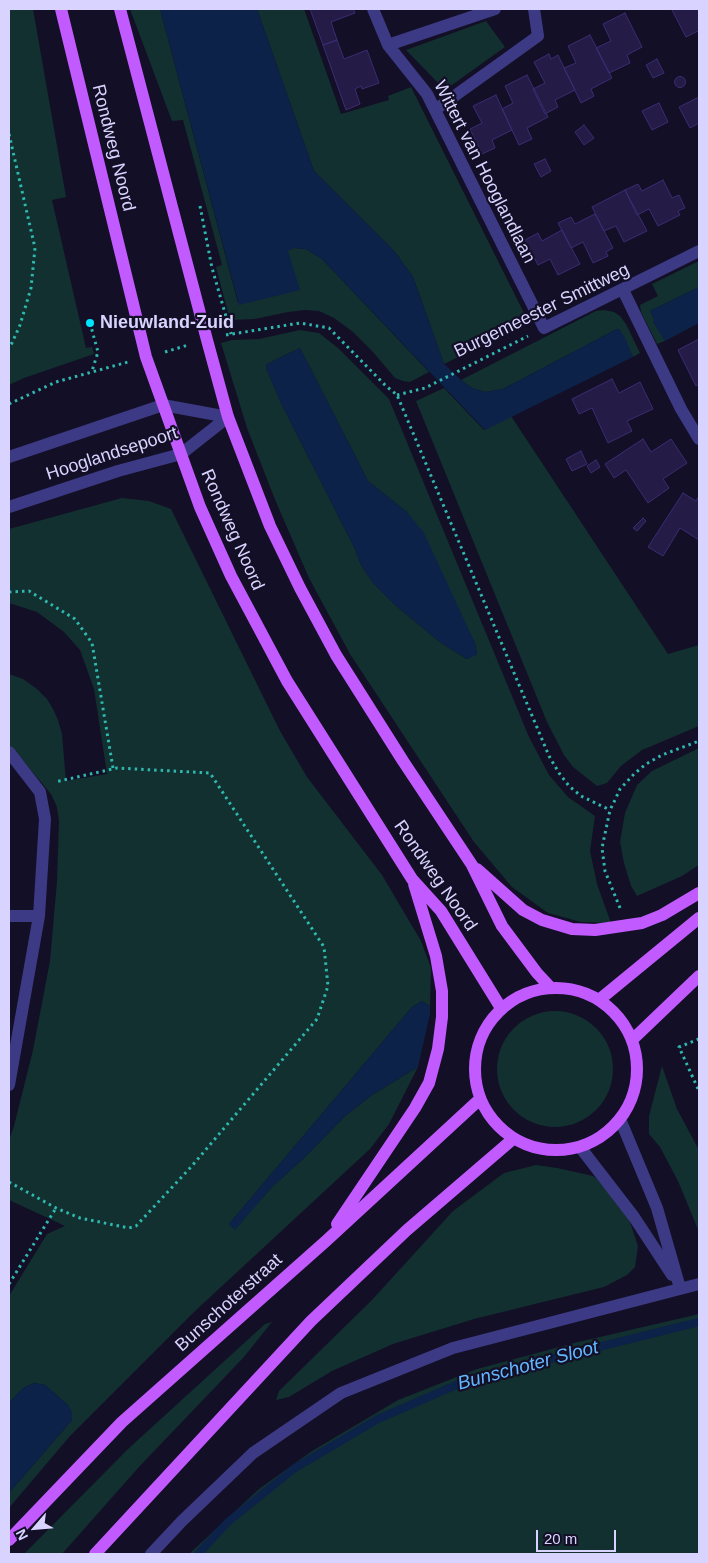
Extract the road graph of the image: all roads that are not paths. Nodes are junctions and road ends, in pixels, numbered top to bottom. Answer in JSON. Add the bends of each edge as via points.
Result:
{"nodes":[{"id":1,"x":61,"y":9,"type":"edge"},
{"id":2,"x":120,"y":9,"type":"edge"},
{"id":3,"x":373,"y":9,"type":"edge"},
{"id":4,"x":495,"y":9,"type":"edge"},
{"id":5,"x":534,"y":9,"type":"edge"},
{"id":6,"x":388,"y":45,"type":"junction"},
{"id":7,"x":435,"y":110,"type":"junction"},
{"id":8,"x":699,"y":252,"type":"edge"},
{"id":9,"x":622,"y":290,"type":"junction"},
{"id":10,"x":544,"y":328,"type":"joint"},
{"id":11,"x":163,"y":405,"type":"junction"},
{"id":12,"x":228,"y":417,"type":"junction"},
{"id":13,"x":699,"y":439,"type":"edge"},
{"id":14,"x":181,"y":454,"type":"junction"},
{"id":15,"x":9,"y":457,"type":"edge"},
{"id":16,"x":9,"y":507,"type":"edge"},
{"id":17,"x":9,"y":752,"type":"edge"},
{"id":18,"x":472,"y":865,"type":"junction"},
{"id":19,"x":412,"y":879,"type":"junction"},
{"id":20,"x":699,"y":893,"type":"edge"},
{"id":21,"x":9,"y":916,"type":"edge"},
{"id":22,"x":38,"y":916,"type":"junction"},
{"id":23,"x":699,"y":918,"type":"edge"},
{"id":24,"x":699,"y":976,"type":"edge"},
{"id":25,"x":551,"y":988,"type":"junction"},
{"id":26,"x":599,"y":1000,"type":"junction"},
{"id":27,"x":501,"y":1008,"type":"junction"},
{"id":28,"x":632,"y":1040,"type":"junction"},
{"id":29,"x":9,"y":1085,"type":"edge"},
{"id":30,"x":480,"y":1099,"type":"junction"},
{"id":31,"x":620,"y":1119,"type":"junction"},
{"id":32,"x":512,"y":1138,"type":"junction"},
{"id":33,"x":580,"y":1147,"type":"junction"},
{"id":34,"x":326,"y":1241,"type":"junction"},
{"id":35,"x":699,"y":1284,"type":"edge"},
{"id":36,"x":680,"y":1288,"type":"junction"},
{"id":37,"x":9,"y":1540,"type":"edge"},
{"id":38,"x":95,"y":1554,"type":"edge"},
{"id":39,"x":151,"y":1554,"type":"edge"}],
"edges":[{"from":1,"to":11,"type":"main road","name":"Rondweg Noord","via":[[146,357]]},
{"from":2,"to":12,"type":"main road","name":"Rondweg Noord"},
{"from":3,"to":6,"type":"street","name":"Wittert van Hooglandlaan"},
{"from":4,"to":6,"type":"street"},
{"from":5,"to":7,"type":"street","via":[[538,36]]},
{"from":6,"to":7,"type":"street","name":"Wittert van Hooglandlaan","via":[[427,94]]},
{"from":7,"to":10,"type":"street","name":"Wittert van Hooglandlaan"},
{"from":8,"to":9,"type":"street","name":"Burgemeester Smittweg"},
{"from":9,"to":10,"type":"street","name":"Burgemeester Smittweg"},
{"from":9,"to":13,"type":"street","via":[[681,410]]},
{"from":11,"to":12,"type":"street","name":"Hooglandsepoort"},
{"from":11,"to":14,"type":"main road","name":"Rondweg Noord"},
{"from":11,"to":15,"type":"street","name":"Hooglandsepoort"},
{"from":12,"to":14,"type":"street","name":"Hooglandsepoort"},
{"from":12,"to":18,"type":"main road","name":"Rondweg Noord","via":[[270,526],[336,655]]},
{"from":14,"to":16,"type":"street","name":"Hooglandsepoort"},
{"from":14,"to":19,"type":"main road","name":"Rondweg Noord","via":[[200,507],[231,576],[287,681]]},
{"from":17,"to":22,"type":"street","via":[[40,792],[45,819]]},
{"from":18,"to":20,"type":"main road","via":[[523,910],[572,929],[595,930],[642,923]]},
{"from":18,"to":25,"type":"main road","name":"Rondweg Noord","via":[[502,926]]},
{"from":19,"to":27,"type":"main road","name":"Rondweg Noord","via":[[441,911]]},
{"from":19,"to":34,"type":"main road","via":[[436,956],[442,991],[438,1049],[429,1083],[415,1108]]},
{"from":21,"to":22,"type":"street"},
{"from":22,"to":29,"type":"street"},
{"from":23,"to":26,"type":"main road"},
{"from":24,"to":28,"type":"main road"},
{"from":25,"to":26,"type":"main road","via":[[576,990]]},
{"from":25,"to":27,"type":"main road","via":[[524,994]]},
{"from":26,"to":28,"type":"main road","via":[[616,1015]]},
{"from":27,"to":30,"type":"main road","via":[[485,1028],[476,1052],[474,1073]]},
{"from":28,"to":31,"type":"main road","via":[[636,1056],[636,1084]]},
{"from":30,"to":32,"type":"main road","via":[[491,1118]]},
{"from":30,"to":34,"type":"main road","name":"Bunschoterstraat"},
{"from":31,"to":33,"type":"main road","via":[[605,1134]]},
{"from":31,"to":36,"type":"street","via":[[657,1208]]},
{"from":32,"to":33,"type":"main road","via":[[546,1150]]},
{"from":32,"to":38,"type":"main road","via":[[407,1230],[311,1321]]},
{"from":33,"to":36,"type":"street","via":[[634,1217]]},
{"from":34,"to":37,"type":"main road","name":"Bunschoterstraat","via":[[122,1422]]},
{"from":35,"to":36,"type":"street"},
{"from":36,"to":39,"type":"street","via":[[453,1348],[341,1393],[253,1453]]}]}
